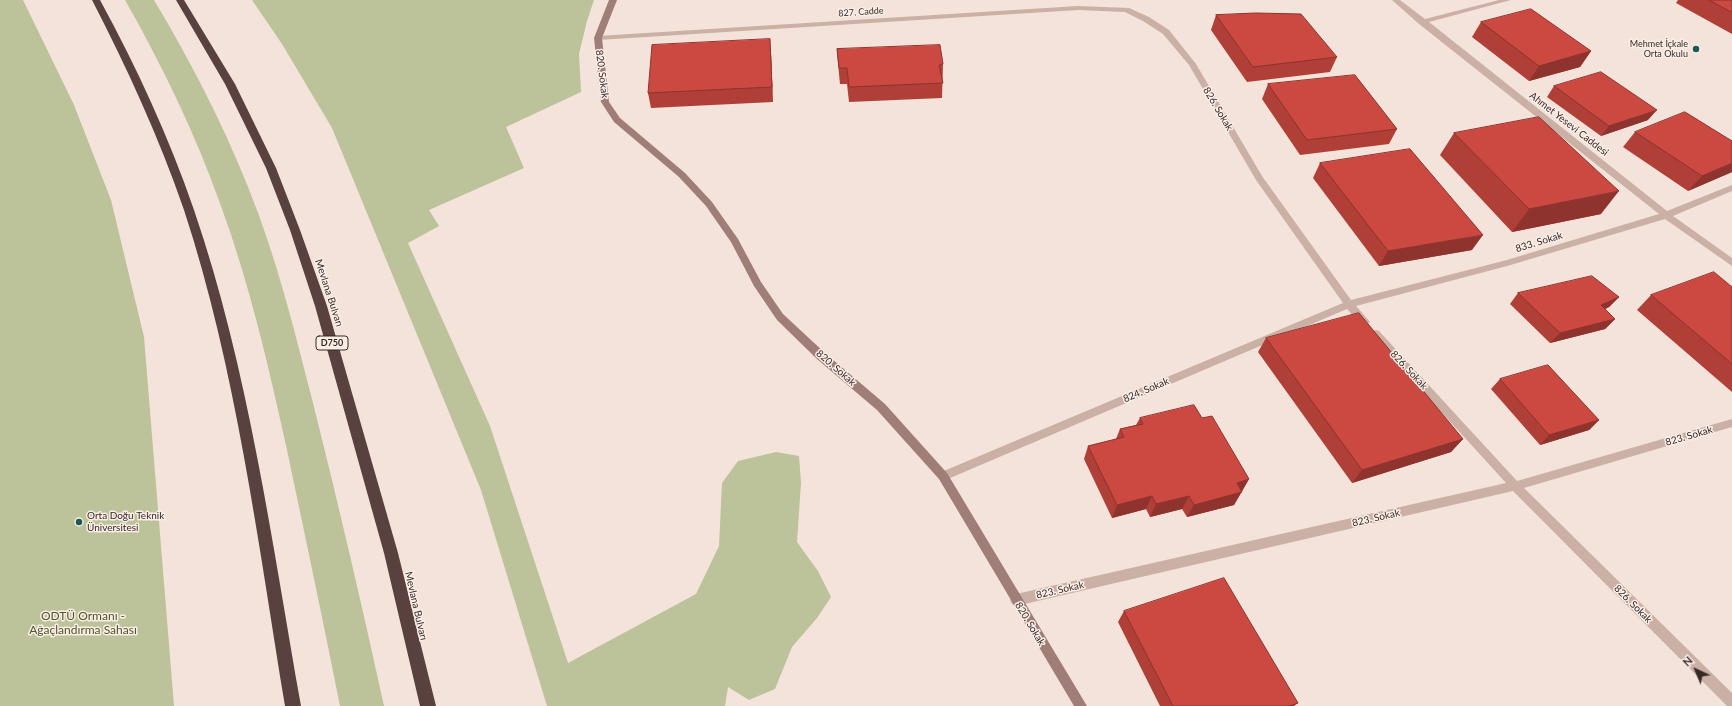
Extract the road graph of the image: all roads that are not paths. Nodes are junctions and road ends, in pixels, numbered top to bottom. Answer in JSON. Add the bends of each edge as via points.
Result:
{"nodes":[{"id":1,"x":96,"y":0,"type":"edge"},
{"id":2,"x":180,"y":0,"type":"edge"},
{"id":3,"x":613,"y":0,"type":"edge"},
{"id":4,"x":1396,"y":0,"type":"edge"},
{"id":5,"x":1507,"y":0,"type":"edge"},
{"id":6,"x":1126,"y":10,"type":"joint"},
{"id":7,"x":1422,"y":22,"type":"junction"},
{"id":8,"x":598,"y":38,"type":"junction"},
{"id":9,"x":1732,"y":188,"type":"edge"},
{"id":10,"x":1666,"y":215,"type":"junction"},
{"id":11,"x":1732,"y":263,"type":"edge"},
{"id":12,"x":1348,"y":304,"type":"junction"},
{"id":13,"x":1732,"y":424,"type":"edge"},
{"id":14,"x":943,"y":476,"type":"junction"},
{"id":15,"x":1515,"y":486,"type":"junction"},
{"id":16,"x":1016,"y":600,"type":"junction"},
{"id":17,"x":1732,"y":702,"type":"edge"},
{"id":18,"x":293,"y":706,"type":"edge"},
{"id":19,"x":428,"y":706,"type":"edge"},
{"id":20,"x":1080,"y":706,"type":"edge"}],
"edges":[{"from":1,"to":18,"type":"highway","via":[[150,109],[198,240],[213,292],[238,399]]},
{"from":2,"to":19,"type":"highway","name":"Mevlana Bulvarı","number":"D750","via":[[230,84],[271,168],[295,230],[321,306],[391,553]]},
{"from":3,"to":8,"type":"street"},
{"from":4,"to":7,"type":"street","name":"Ahmet Yesevi Caddesi"},
{"from":5,"to":7,"type":"street"},
{"from":6,"to":8,"type":"street","name":"827. Cadde","via":[[1078,8]]},
{"from":6,"to":12,"type":"street","name":"826. Sokak","via":[[1166,32],[1192,64],[1259,178]]},
{"from":7,"to":10,"type":"street","name":"Ahmet Yesevi Caddesi"},
{"from":8,"to":14,"type":"street","name":"820. Sokak","via":[[605,102],[616,120],[682,175],[709,204],[735,241],[758,284],[780,317],[881,407]]},
{"from":9,"to":10,"type":"street","name":"833. Sokak"},
{"from":10,"to":11,"type":"street","name":"Ahmet Yesevi Caddesi"},
{"from":10,"to":12,"type":"street","name":"833. Sokak","via":[[1507,263]]},
{"from":12,"to":14,"type":"street","name":"824. Sokak"},
{"from":12,"to":15,"type":"street","name":"826. Sokak"},
{"from":13,"to":15,"type":"street","name":"823. Sokak"},
{"from":14,"to":16,"type":"street","name":"820. Sokak"},
{"from":15,"to":16,"type":"street","name":"823. Sokak"},
{"from":15,"to":17,"type":"street","name":"826. Sokak"},
{"from":16,"to":20,"type":"street","name":"820. Sokak"}]}
